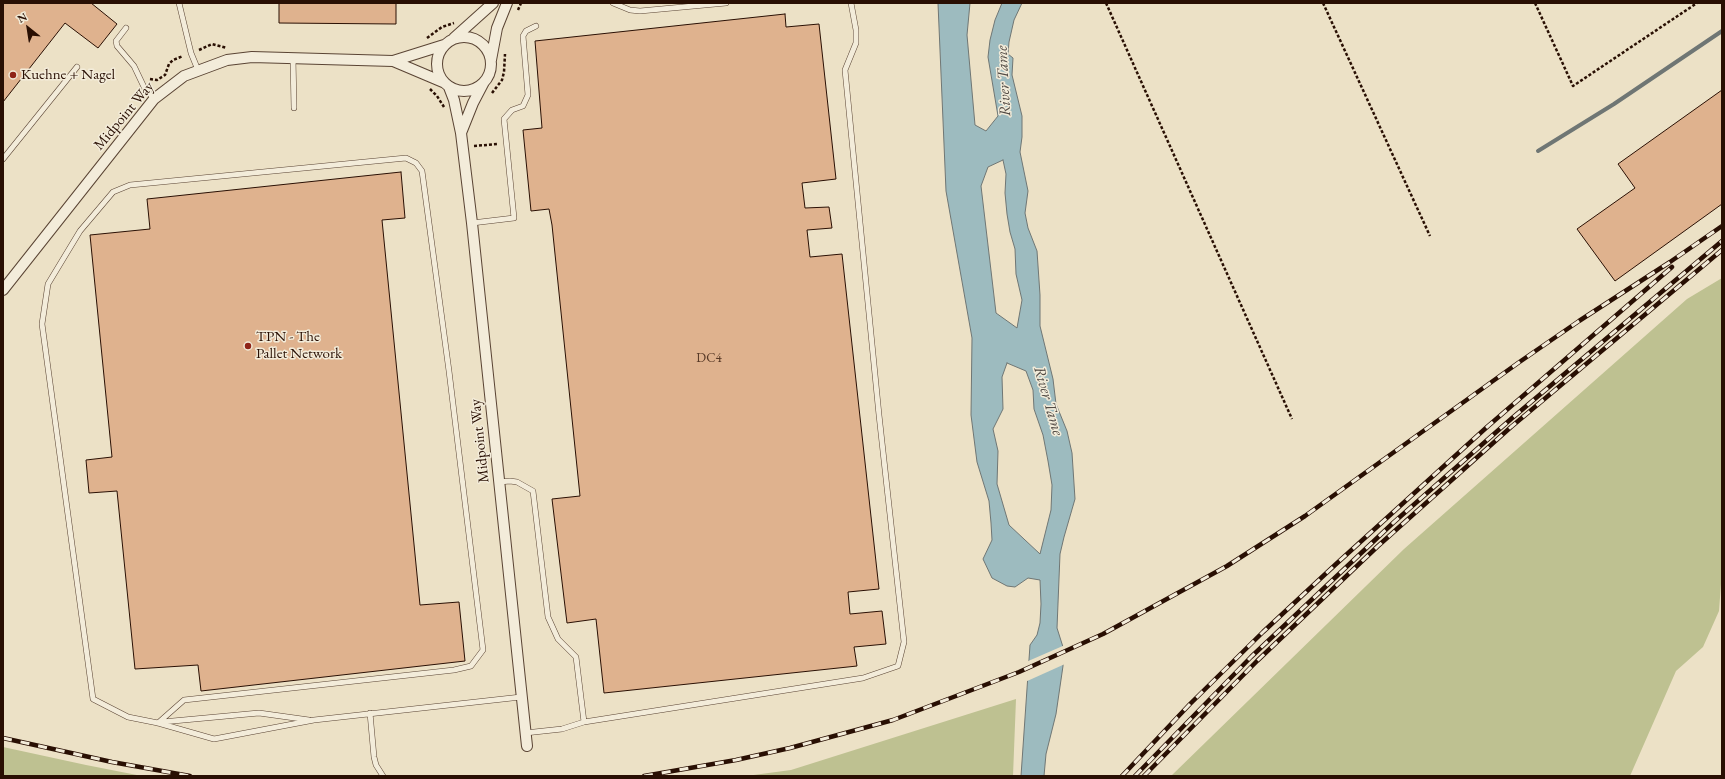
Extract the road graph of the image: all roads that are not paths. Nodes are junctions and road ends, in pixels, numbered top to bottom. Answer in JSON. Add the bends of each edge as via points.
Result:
{"nodes":[{"id":1,"x":179,"y":3,"type":"edge"},
{"id":2,"x":493,"y":3,"type":"edge"},
{"id":3,"x":507,"y":3,"type":"edge"},
{"id":4,"x":613,"y":3,"type":"edge"},
{"id":5,"x":726,"y":3,"type":"edge"},
{"id":6,"x":851,"y":3,"type":"edge"},
{"id":7,"x":536,"y":26,"type":"dead end"},
{"id":8,"x":126,"y":28,"type":"dead end"},
{"id":9,"x":453,"y":39,"type":"junction"},
{"id":10,"x":444,"y":46,"type":"junction"},
{"id":11,"x":292,"y":58,"type":"junction"},
{"id":12,"x":393,"y":61,"type":"junction"},
{"id":13,"x":491,"y":61,"type":"junction"},
{"id":14,"x":77,"y":67,"type":"dead end"},
{"id":15,"x":198,"y":70,"type":"junction"},
{"id":16,"x":485,"y":81,"type":"junction"},
{"id":17,"x":447,"y":85,"type":"junction"},
{"id":18,"x":154,"y":99,"type":"junction"},
{"id":19,"x":294,"y":108,"type":"dead end"},
{"id":20,"x":461,"y":133,"type":"junction"},
{"id":21,"x":3,"y":159,"type":"edge"},
{"id":22,"x":472,"y":223,"type":"junction"},
{"id":23,"x":3,"y":290,"type":"edge"},
{"id":24,"x":499,"y":482,"type":"junction"},
{"id":25,"x":521,"y":697,"type":"junction"},
{"id":26,"x":370,"y":713,"type":"junction"},
{"id":27,"x":314,"y":720,"type":"junction"},
{"id":28,"x":584,"y":722,"type":"junction"},
{"id":29,"x":158,"y":723,"type":"junction"},
{"id":30,"x":525,"y":732,"type":"junction"},
{"id":31,"x":527,"y":746,"type":"dead end"},
{"id":32,"x":383,"y":776,"type":"edge"}],
"edges":[{"from":1,"to":15,"type":"lane","via":[[191,53]]},
{"from":2,"to":9,"type":"street"},
{"from":3,"to":13,"type":"street","via":[[497,28]]},
{"from":4,"to":5,"type":"lane","via":[[640,11]]},
{"from":6,"to":28,"type":"lane","via":[[856,43],[845,70],[904,642],[898,666],[863,678]]},
{"from":7,"to":22,"type":"lane","via":[[526,31],[524,36],[528,95],[523,106],[512,110],[504,119],[514,218]]},
{"from":8,"to":18,"type":"lane","via":[[116,41],[117,46],[134,66],[143,85]]},
{"from":9,"to":10,"type":"street"},
{"from":9,"to":13,"type":"street","via":[[463,37],[476,40],[487,50]]},
{"from":10,"to":12,"type":"street","name":"Midpoint Way"},
{"from":10,"to":17,"type":"street","via":[[438,55],[437,66],[439,76]]},
{"from":11,"to":12,"type":"street","name":"Midpoint Way"},
{"from":11,"to":15,"type":"street","name":"Midpoint Way","via":[[252,57],[227,60]]},
{"from":11,"to":19,"type":"lane"},
{"from":12,"to":17,"type":"street","name":"Midpoint Way"},
{"from":13,"to":16,"type":"street"},
{"from":14,"to":21,"type":"lane"},
{"from":15,"to":18,"type":"street","name":"Midpoint Way","via":[[184,76]]},
{"from":16,"to":17,"type":"street","via":[[468,91],[455,90]]},
{"from":16,"to":20,"type":"street","name":"Midpoint Way","via":[[473,102]]},
{"from":17,"to":20,"type":"street","name":"Midpoint Way","via":[[454,100]]},
{"from":18,"to":23,"type":"street","name":"Midpoint Way"},
{"from":20,"to":22,"type":"street","name":"Midpoint Way"},
{"from":22,"to":24,"type":"street","name":"Midpoint Way"},
{"from":24,"to":25,"type":"street","name":"Midpoint Way"},
{"from":24,"to":28,"type":"lane","via":[[517,482],[533,491],[548,617],[558,639],[576,657]]},
{"from":25,"to":26,"type":"lane"},
{"from":25,"to":30,"type":"street","name":"Midpoint Way"},
{"from":26,"to":27,"type":"lane"},
{"from":26,"to":32,"type":"lane","via":[[374,757]]},
{"from":27,"to":29,"type":"lane","via":[[259,713]]},
{"from":27,"to":29,"type":"lane","via":[[214,739]]},
{"from":28,"to":30,"type":"lane","via":[[562,729]]},
{"from":29,"to":29,"type":"lane","via":[[128,717],[93,699],[42,324],[48,284],[80,231],[113,192],[130,185],[406,158],[416,163],[422,171],[483,650],[471,666],[454,670],[184,700]]},
{"from":30,"to":31,"type":"street","name":"Midpoint Way"}]}
